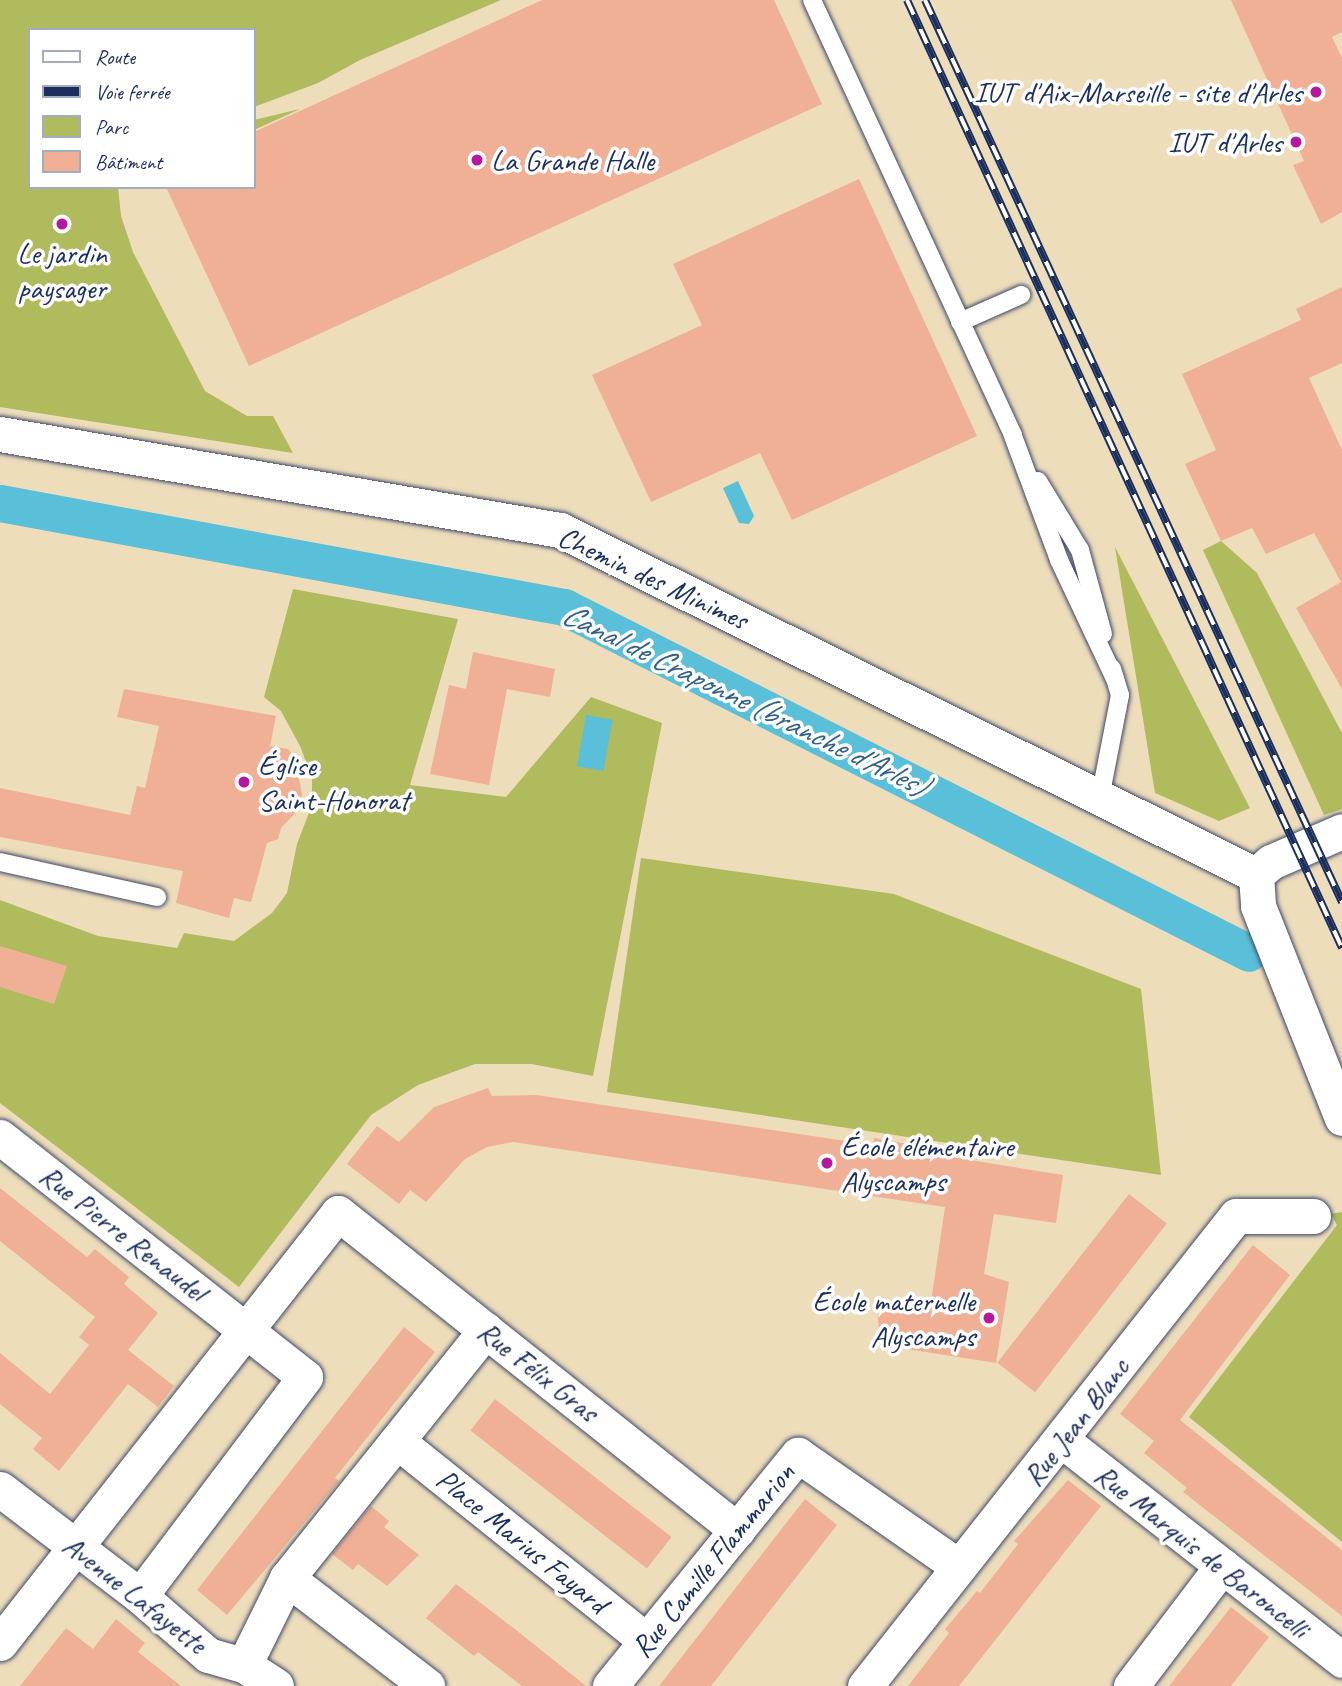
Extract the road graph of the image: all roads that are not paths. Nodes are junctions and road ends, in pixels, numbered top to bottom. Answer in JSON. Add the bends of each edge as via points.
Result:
{"nodes":[{"id":1,"x":813,"y":0,"type":"edge"},
{"id":2,"x":1021,"y":295,"type":"dead end"},
{"id":3,"x":960,"y":322,"type":"junction"},
{"id":4,"x":0,"y":434,"type":"edge"},
{"id":5,"x":1100,"y":798,"type":"junction"},
{"id":6,"x":1342,"y":831,"type":"edge"},
{"id":7,"x":0,"y":862,"type":"edge"},
{"id":8,"x":1257,"y":891,"type":"junction"},
{"id":9,"x":157,"y":897,"type":"dead end"},
{"id":10,"x":1342,"y":1118,"type":"edge"},
{"id":11,"x":0,"y":1137,"type":"edge"},
{"id":12,"x":1313,"y":1216,"type":"dead end"},
{"id":13,"x":247,"y":1329,"type":"junction"},
{"id":14,"x":486,"y":1330,"type":"junction"},
{"id":15,"x":397,"y":1441,"type":"junction"},
{"id":16,"x":1063,"y":1441,"type":"junction"},
{"id":17,"x":0,"y":1489,"type":"edge"},
{"id":18,"x":737,"y":1530,"type":"junction"},
{"id":19,"x":76,"y":1547,"type":"junction"},
{"id":20,"x":1222,"y":1566,"type":"junction"},
{"id":21,"x":959,"y":1567,"type":"junction"},
{"id":22,"x":287,"y":1578,"type":"junction"},
{"id":23,"x":140,"y":1596,"type":"junction"},
{"id":24,"x":647,"y":1641,"type":"junction"},
{"id":25,"x":0,"y":1643,"type":"edge"},
{"id":26,"x":1342,"y":1660,"type":"edge"},
{"id":27,"x":244,"y":1665,"type":"junction"},
{"id":28,"x":276,"y":1686,"type":"edge"},
{"id":29,"x":427,"y":1686,"type":"edge"},
{"id":30,"x":610,"y":1686,"type":"edge"},
{"id":31,"x":865,"y":1686,"type":"edge"},
{"id":32,"x":1131,"y":1686,"type":"edge"}],
"edges":[{"from":1,"to":3,"type":"lane"},
{"from":2,"to":3,"type":"lane"},
{"from":3,"to":5,"type":"lane","via":[[1015,442],[1080,550],[1120,695]]},
{"from":4,"to":5,"type":"street","name":"Chemin des Minimes","via":[[560,530]]},
{"from":5,"to":8,"type":"street","name":"Chemin des Minimes"},
{"from":6,"to":8,"type":"street","via":[[1271,862]]},
{"from":7,"to":9,"type":"lane"},
{"from":8,"to":10,"type":"street"},
{"from":11,"to":13,"type":"street","name":"Rue Pierre Renaudel"},
{"from":12,"to":16,"type":"street","name":"Rue Jean Blanc","via":[[1236,1216]]},
{"from":13,"to":14,"type":"street","name":"Rue Félix Gras","via":[[338,1213]]},
{"from":13,"to":19,"type":"street"},
{"from":13,"to":23,"type":"street","name":"Rue Pierre Renaudel","via":[[305,1377]]},
{"from":14,"to":15,"type":"street"},
{"from":14,"to":18,"type":"street","name":"Rue Félix Gras"},
{"from":15,"to":22,"type":"street"},
{"from":15,"to":24,"type":"street","name":"Place Marius Fayard"},
{"from":16,"to":20,"type":"street","name":"Rue Marquis de Baroncelli"},
{"from":16,"to":21,"type":"street","name":"Rue Jean Blanc"},
{"from":17,"to":19,"type":"street","name":"Avenue Lafayette"},
{"from":18,"to":21,"type":"street","name":"Rue Camille Flammarion","via":[[799,1455]]},
{"from":18,"to":24,"type":"street","name":"Rue Camille Flammarion"},
{"from":19,"to":23,"type":"street","name":"Avenue Lafayette"},
{"from":19,"to":25,"type":"street"},
{"from":20,"to":26,"type":"street","name":"Rue Marquis de Baroncelli"},
{"from":20,"to":32,"type":"street"},
{"from":21,"to":31,"type":"street","name":"Rue Jean Blanc"},
{"from":22,"to":27,"type":"street"},
{"from":22,"to":29,"type":"street"},
{"from":23,"to":27,"type":"street","name":"Avenue Lafayette","via":[[208,1655]]},
{"from":24,"to":30,"type":"street","name":"Rue Camille Flammarion"},
{"from":27,"to":28,"type":"street","name":"Avenue Lafayette"}]}
